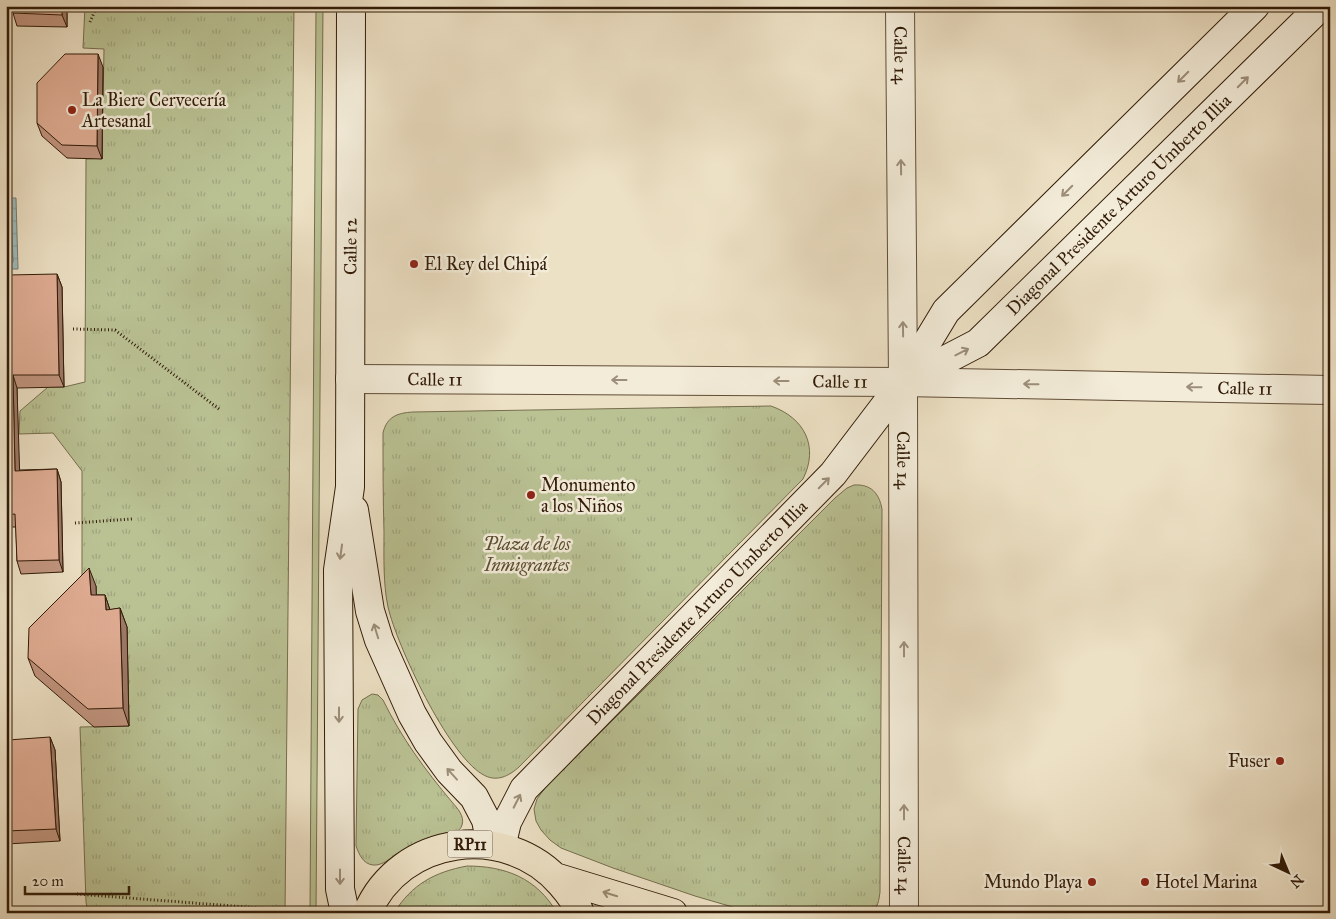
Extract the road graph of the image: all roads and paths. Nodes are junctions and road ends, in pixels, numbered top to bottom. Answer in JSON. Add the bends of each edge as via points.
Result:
{"nodes":[{"id":1,"x":98,"y":6,"type":"edge"},
{"id":2,"x":352,"y":6,"type":"edge"},
{"id":3,"x":900,"y":6,"type":"edge"},
{"id":4,"x":1255,"y":6,"type":"edge"},
{"id":5,"x":1321,"y":6,"type":"edge"},
{"id":6,"x":90,"y":22,"type":"dead end"},
{"id":7,"x":73,"y":329,"type":"dead end"},
{"id":8,"x":350,"y":379,"type":"junction"},
{"id":9,"x":903,"y":382,"type":"junction"},
{"id":10,"x":1330,"y":390,"type":"edge"},
{"id":11,"x":219,"y":409,"type":"dead end"},
{"id":12,"x":350,"y":487,"type":"junction"},
{"id":13,"x":132,"y":519,"type":"dead end"},
{"id":14,"x":75,"y":524,"type":"dead end"},
{"id":15,"x":496,"y":846,"type":"junction"},
{"id":16,"x":555,"y":877,"type":"junction"},
{"id":17,"x":77,"y":894,"type":"dead end"},
{"id":18,"x":298,"y":911,"type":"dead end"},
{"id":19,"x":345,"y":913,"type":"edge"},
{"id":20,"x":366,"y":913,"type":"edge"},
{"id":21,"x":580,"y":913,"type":"edge"},
{"id":22,"x":673,"y":913,"type":"edge"},
{"id":23,"x":904,"y":913,"type":"edge"}],
"edges":[{"from":1,"to":6,"type":"path"},
{"from":2,"to":8,"type":"main road","name":"Calle 12"},
{"from":9,"to":3,"type":"main road","name":"Calle 14","one_way":true},
{"from":4,"to":9,"type":"main road","name":"Diagonal Presidente Arturo Umberto Illia","one_way":true,"via":[[946,311]]},
{"from":9,"to":5,"type":"main road","name":"Diagonal Presidente Arturo Umberto Illia","one_way":true,"via":[[978,344]]},
{"from":7,"to":11,"type":"path","via":[[115,330]]},
{"from":9,"to":8,"type":"main road","name":"Calle 11","one_way":true},
{"from":8,"to":12,"type":"main road","name":"Calle 12"},
{"from":10,"to":9,"type":"main road","name":"Calle 11","one_way":true},
{"from":15,"to":9,"type":"main road","name":"Diagonal Presidente Arturo Umberto Illia","one_way":true,"via":[[524,789],[833,474]]},
{"from":23,"to":9,"type":"main road","name":"Calle 14","one_way":true},
{"from":15,"to":12,"type":"main road","one_way":true,"via":[[474,798],[448,771],[412,714],[379,640],[370,612]]},
{"from":12,"to":19,"type":"main road","one_way":true,"via":[[338,570],[340,889]]},
{"from":13,"to":14,"type":"path"},
{"from":15,"to":16,"type":"main road","number":"RP11","via":[[530,858]]},
{"from":15,"to":20,"type":"main road","number":"RP11","via":[[462,844],[424,855],[391,877]]},
{"from":16,"to":21,"type":"main road","number":"RP11","via":[[568,891]]},
{"from":22,"to":16,"type":"main road","number":"RP11","one_way":true},
{"from":17,"to":18,"type":"path"}]}
